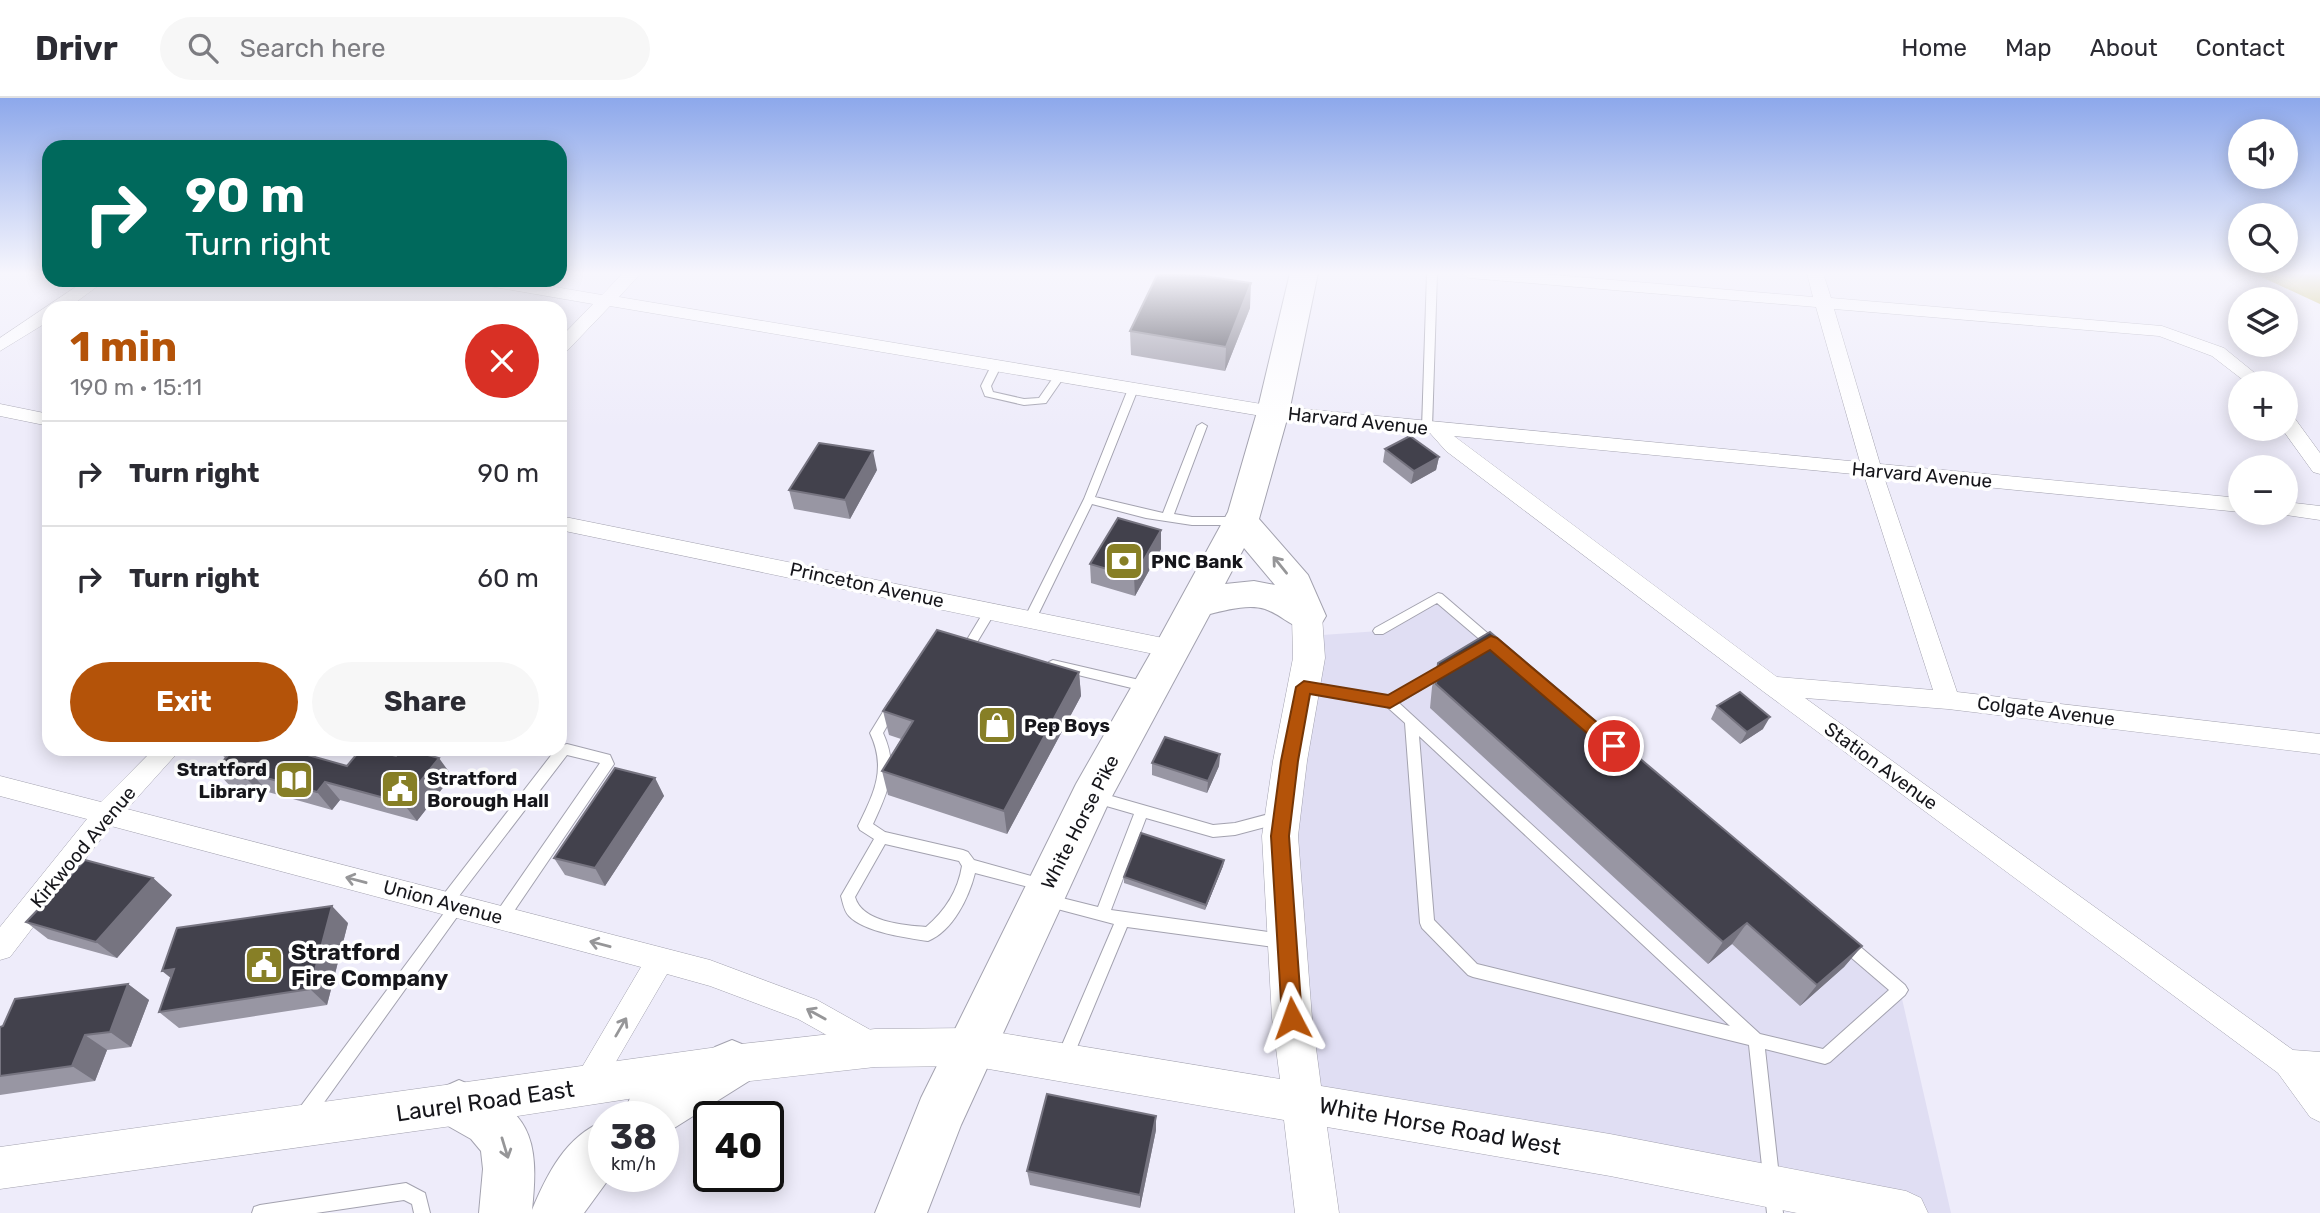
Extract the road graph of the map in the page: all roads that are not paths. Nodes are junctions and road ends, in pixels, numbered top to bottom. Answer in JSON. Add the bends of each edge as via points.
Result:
{"nodes":[{"id":1,"x":31,"y":325,"type":"edge"},
{"id":2,"x":582,"y":325,"type":"edge"},
{"id":3,"x":750,"y":325,"type":"edge"},
{"id":4,"x":1292,"y":325,"type":"edge"},
{"id":5,"x":1432,"y":325,"type":"edge"},
{"id":6,"x":1831,"y":325,"type":"edge"},
{"id":7,"x":2092,"y":325,"type":"edge"},
{"id":8,"x":567,"y":341,"type":"edge"},
{"id":9,"x":0,"y":346,"type":"edge"},
{"id":10,"x":996,"y":366,"type":"junction"},
{"id":11,"x":2243,"y":371,"type":"edge"},
{"id":12,"x":1059,"y":377,"type":"junction"},
{"id":13,"x":1133,"y":389,"type":"junction"},
{"id":14,"x":0,"y":410,"type":"edge"},
{"id":15,"x":1273,"y":412,"type":"junction"},
{"id":16,"x":42,"y":419,"type":"edge"},
{"id":17,"x":1202,"y":426,"type":"dead end"},
{"id":18,"x":1432,"y":428,"type":"junction"},
{"id":19,"x":2298,"y":437,"type":"edge"},
{"id":20,"x":2320,"y":467,"type":"edge"},
{"id":21,"x":1872,"y":470,"type":"junction"},
{"id":22,"x":1089,"y":499,"type":"junction"},
{"id":23,"x":2228,"y":504,"type":"edge"},
{"id":24,"x":2298,"y":510,"type":"edge"},
{"id":25,"x":2320,"y":513,"type":"edge"},
{"id":26,"x":1167,"y":517,"type":"junction"},
{"id":27,"x":1241,"y":521,"type":"junction"},
{"id":28,"x":567,"y":524,"type":"edge"},
{"id":29,"x":1197,"y":604,"type":"junction"},
{"id":30,"x":990,"y":611,"type":"junction"},
{"id":31,"x":1307,"y":616,"type":"junction"},
{"id":32,"x":1030,"y":619,"type":"junction"},
{"id":33,"x":1379,"y":631,"type":"dead end"},
{"id":34,"x":970,"y":646,"type":"edge"},
{"id":35,"x":1491,"y":647,"type":"edge"},
{"id":36,"x":1173,"y":649,"type":"junction"},
{"id":37,"x":1037,"y":662,"type":"edge"},
{"id":38,"x":1457,"y":662,"type":"edge"},
{"id":39,"x":1772,"y":686,"type":"junction"},
{"id":40,"x":1304,"y":687,"type":"junction"},
{"id":41,"x":1152,"y":688,"type":"junction"},
{"id":42,"x":898,"y":697,"type":"edge"},
{"id":43,"x":1948,"y":700,"type":"junction"},
{"id":44,"x":1390,"y":702,"type":"junction"},
{"id":45,"x":1412,"y":722,"type":"junction"},
{"id":46,"x":2320,"y":744,"type":"edge"},
{"id":47,"x":567,"y":749,"type":"edge"},
{"id":48,"x":162,"y":756,"type":"edge"},
{"id":49,"x":558,"y":756,"type":"edge"},
{"id":50,"x":0,"y":786,"type":"edge"},
{"id":51,"x":1091,"y":796,"type":"junction"},
{"id":52,"x":1142,"y":811,"type":"junction"},
{"id":53,"x":106,"y":814,"type":"junction"},
{"id":54,"x":1283,"y":816,"type":"junction"},
{"id":55,"x":882,"y":837,"type":"junction"},
{"id":56,"x":969,"y":865,"type":"junction"},
{"id":57,"x":1045,"y":892,"type":"junction"},
{"id":58,"x":451,"y":905,"type":"junction"},
{"id":59,"x":1102,"y":915,"type":"junction"},
{"id":60,"x":501,"y":918,"type":"junction"},
{"id":61,"x":1123,"y":920,"type":"junction"},
{"id":62,"x":1837,"y":936,"type":"edge"},
{"id":63,"x":1287,"y":942,"type":"junction"},
{"id":64,"x":0,"y":948,"type":"edge"},
{"id":65,"x":660,"y":960,"type":"junction"},
{"id":66,"x":1756,"y":1040,"type":"junction"},
{"id":67,"x":971,"y":1047,"type":"junction"},
{"id":68,"x":875,"y":1048,"type":"junction"},
{"id":69,"x":1063,"y":1063,"type":"junction"},
{"id":70,"x":2288,"y":1063,"type":"junction"},
{"id":71,"x":732,"y":1064,"type":"junction"},
{"id":72,"x":2320,"y":1066,"type":"edge"},
{"id":73,"x":586,"y":1086,"type":"junction"},
{"id":74,"x":672,"y":1101,"type":"edge"},
{"id":75,"x":1302,"y":1103,"type":"junction"},
{"id":76,"x":459,"y":1105,"type":"junction"},
{"id":77,"x":2320,"y":1107,"type":"edge"},
{"id":78,"x":295,"y":1128,"type":"junction"},
{"id":79,"x":588,"y":1163,"type":"edge"},
{"id":80,"x":0,"y":1168,"type":"edge"},
{"id":81,"x":1773,"y":1200,"type":"edge"},
{"id":82,"x":319,"y":1208,"type":"edge"},
{"id":83,"x":260,"y":1213,"type":"edge"},
{"id":84,"x":422,"y":1213,"type":"edge"},
{"id":85,"x":505,"y":1213,"type":"edge"},
{"id":86,"x":557,"y":1213,"type":"edge"},
{"id":87,"x":901,"y":1213,"type":"edge"},
{"id":88,"x":1317,"y":1213,"type":"edge"},
{"id":89,"x":1906,"y":1213,"type":"edge"}],
"edges":[{"from":1,"to":9,"type":"street"},
{"from":2,"to":8,"type":"street"},
{"from":3,"to":10,"type":"street","name":"Harvard Avenue"},
{"from":4,"to":15,"type":"highway","name":"White Horse Pike"},
{"from":5,"to":18,"type":"lane"},
{"from":6,"to":21,"type":"street"},
{"from":7,"to":11,"type":"street","via":[[2162,331],[2218,352]]},
{"from":10,"to":12,"type":"street","name":"Harvard Avenue"},
{"from":10,"to":12,"type":"lane","via":[[987,391],[1024,402],[1042,401]]},
{"from":12,"to":13,"type":"street","name":"Harvard Avenue"},
{"from":13,"to":15,"type":"street","name":"Harvard Avenue"},
{"from":13,"to":22,"type":"lane"},
{"from":14,"to":16,"type":"street"},
{"from":15,"to":18,"type":"street","name":"Harvard Avenue"},
{"from":15,"to":27,"type":"highway","name":"White Horse Pike"},
{"from":17,"to":26,"type":"lane"},
{"from":18,"to":21,"type":"street","name":"Harvard Avenue"},
{"from":18,"to":39,"type":"street","name":"Station Avenue"},
{"from":19,"to":20,"type":"street"},
{"from":21,"to":23,"type":"street","name":"Harvard Avenue"},
{"from":21,"to":43,"type":"street"},
{"from":22,"to":26,"type":"lane"},
{"from":22,"to":32,"type":"lane"},
{"from":24,"to":25,"type":"street"},
{"from":26,"to":27,"type":"lane"},
{"from":27,"to":29,"type":"highway","name":"White Horse Pike"},
{"from":31,"to":27,"type":"highway","one_way":true,"via":[[1295,584]]},
{"from":28,"to":30,"type":"street","name":"Princeton Avenue"},
{"from":29,"to":31,"type":"highway","via":[[1254,592],[1276,597]]},
{"from":29,"to":36,"type":"highway","name":"White Horse Pike"},
{"from":30,"to":32,"type":"street","name":"Princeton Avenue"},
{"from":30,"to":34,"type":"lane"},
{"from":31,"to":40,"type":"main road","via":[[1309,658]]},
{"from":32,"to":36,"type":"street","name":"Princeton Avenue"},
{"from":33,"to":35,"type":"lane","via":[[1438,597]]},
{"from":36,"to":41,"type":"highway","name":"White Horse Pike"},
{"from":37,"to":41,"type":"lane"},
{"from":38,"to":44,"type":"lane"},
{"from":39,"to":43,"type":"street","name":"Colgate Avenue"},
{"from":39,"to":70,"type":"street","name":"Station Avenue"},
{"from":40,"to":44,"type":"lane"},
{"from":40,"to":54,"type":"main road"},
{"from":41,"to":51,"type":"highway","name":"White Horse Pike"},
{"from":42,"to":55,"type":"lane","via":[[876,733],[886,754],[886,773],[881,796],[864,826]]},
{"from":43,"to":46,"type":"street","name":"Colgate Avenue"},
{"from":44,"to":45,"type":"lane"},
{"from":45,"to":66,"type":"lane"},
{"from":45,"to":66,"type":"lane","via":[[1427,922],[1473,970]]},
{"from":47,"to":60,"type":"lane","via":[[605,759],[607,764]]},
{"from":48,"to":53,"type":"street","name":"Kirkwood Avenue"},
{"from":49,"to":58,"type":"lane"},
{"from":50,"to":53,"type":"street","name":"Union Avenue"},
{"from":51,"to":52,"type":"lane"},
{"from":51,"to":57,"type":"highway","name":"White Horse Pike"},
{"from":52,"to":54,"type":"lane","via":[[1213,831],[1235,830]]},
{"from":52,"to":59,"type":"lane"},
{"from":58,"to":53,"type":"street","name":"Union Avenue","one_way":true},
{"from":53,"to":64,"type":"street","name":"Kirkwood Avenue"},
{"from":54,"to":63,"type":"main road","via":[[1280,836]]},
{"from":55,"to":56,"type":"lane","via":[[963,856]]},
{"from":55,"to":56,"type":"lane","via":[[848,896],[851,908],[857,915],[907,932],[928,934],[942,924],[968,877]]},
{"from":56,"to":57,"type":"lane"},
{"from":57,"to":59,"type":"lane"},
{"from":57,"to":67,"type":"highway","name":"White Horse Pike"},
{"from":58,"to":60,"type":"street","name":"Union Avenue"},
{"from":58,"to":78,"type":"lane"},
{"from":59,"to":61,"type":"lane"},
{"from":65,"to":60,"type":"street","name":"Union Avenue","one_way":true},
{"from":61,"to":63,"type":"lane"},
{"from":61,"to":69,"type":"lane"},
{"from":62,"to":66,"type":"lane","via":[[1900,990],[1825,1057]]},
{"from":63,"to":75,"type":"main road"},
{"from":68,"to":65,"type":"street","name":"Union Avenue","one_way":true,"via":[[807,1009]]},
{"from":73,"to":65,"type":"street","one_way":true},
{"from":66,"to":81,"type":"lane"},
{"from":67,"to":68,"type":"main road","name":"Laurel Road East"},
{"from":67,"to":69,"type":"main road","name":"White Horse Road West"},
{"from":67,"to":87,"type":"highway","name":"White Horse Pike"},
{"from":68,"to":71,"type":"main road","name":"Laurel Road East"},
{"from":69,"to":75,"type":"main road","name":"White Horse Road West"},
{"from":70,"to":72,"type":"street"},
{"from":70,"to":77,"type":"street","name":"Station Avenue"},
{"from":71,"to":73,"type":"main road","name":"Laurel Road East"},
{"from":71,"to":74,"type":"highway"},
{"from":73,"to":76,"type":"main road","name":"Laurel Road East"},
{"from":75,"to":81,"type":"main road","name":"White Horse Road West","via":[[1610,1155]]},
{"from":75,"to":88,"type":"main road"},
{"from":76,"to":78,"type":"main road","name":"Laurel Road East"},
{"from":76,"to":85,"type":"highway","one_way":true,"via":[[495,1126],[508,1146]]},
{"from":78,"to":80,"type":"main road","name":"Laurel Road East"},
{"from":79,"to":86,"type":"highway"},
{"from":81,"to":89,"type":"main road","name":"White Horse Road West"},
{"from":82,"to":83,"type":"lane"},
{"from":82,"to":84,"type":"lane","via":[[406,1191],[419,1199]]}]}
